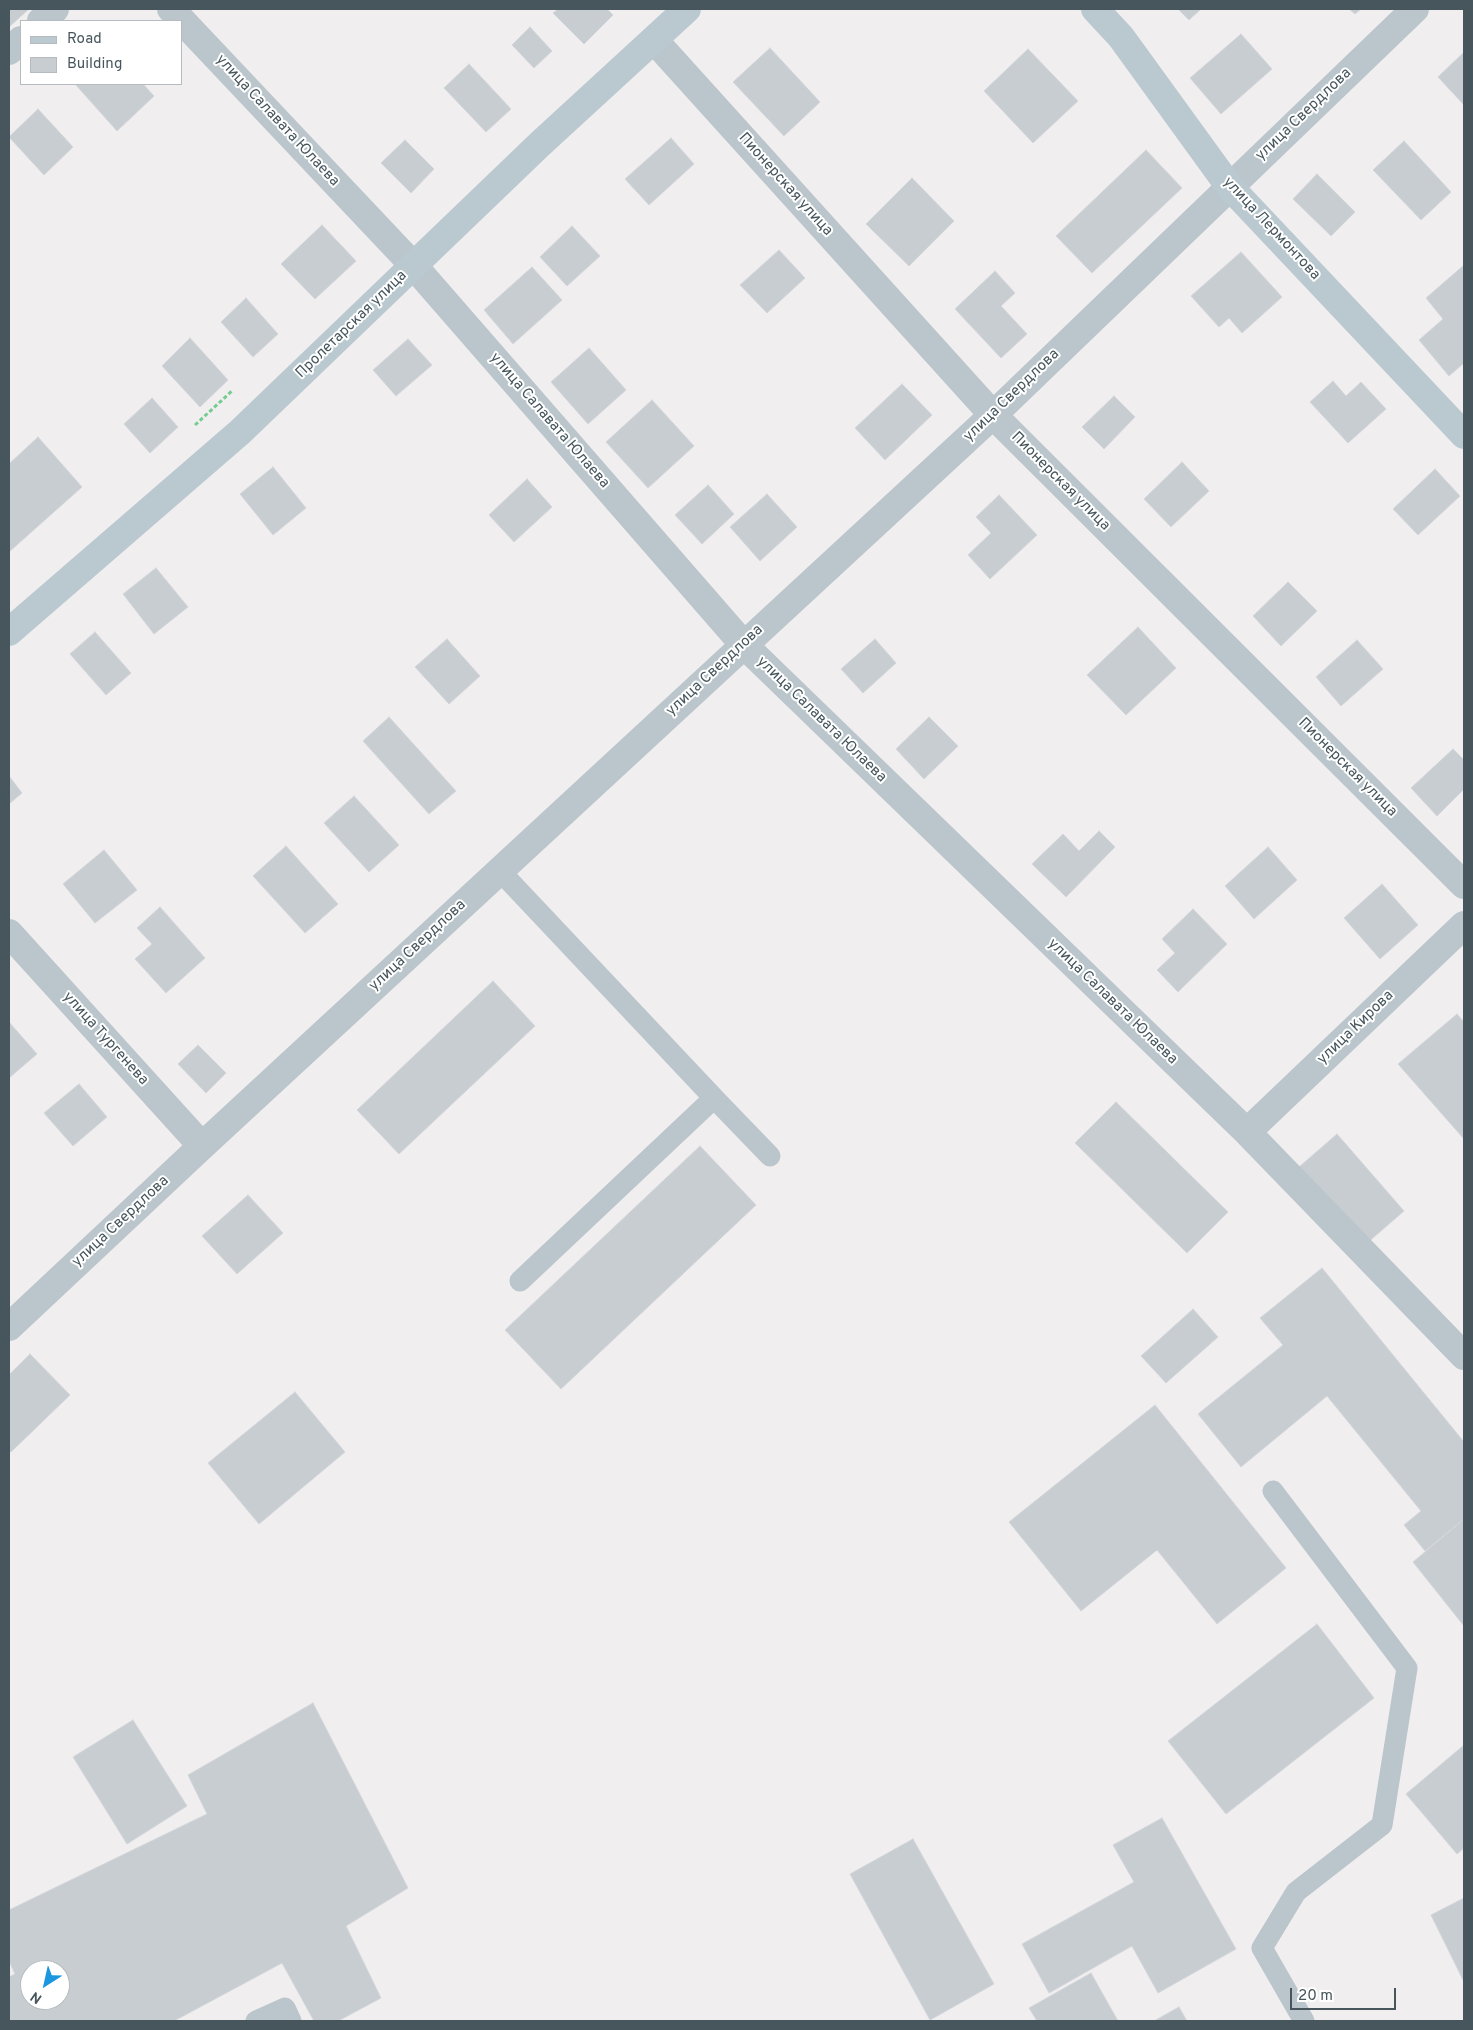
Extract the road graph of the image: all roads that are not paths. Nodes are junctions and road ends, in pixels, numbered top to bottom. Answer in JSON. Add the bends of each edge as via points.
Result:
{"nodes":[{"id":1,"x":55,"y":9,"type":"edge"},
{"id":2,"x":171,"y":9,"type":"edge"},
{"id":3,"x":687,"y":9,"type":"edge"},
{"id":4,"x":1095,"y":9,"type":"edge"},
{"id":5,"x":1415,"y":9,"type":"edge"},
{"id":6,"x":42,"y":20,"type":"edge"},
{"id":7,"x":181,"y":20,"type":"edge"},
{"id":8,"x":182,"y":21,"type":"edge"},
{"id":9,"x":654,"y":40,"type":"junction"},
{"id":10,"x":20,"y":41,"type":"edge"},
{"id":11,"x":9,"y":51,"type":"edge"},
{"id":12,"x":1229,"y":186,"type":"junction"},
{"id":13,"x":414,"y":265,"type":"junction"},
{"id":14,"x":993,"y":415,"type":"junction"},
{"id":15,"x":1464,"y":435,"type":"edge"},
{"id":16,"x":9,"y":632,"type":"edge"},
{"id":17,"x":744,"y":645,"type":"junction"},
{"id":18,"x":500,"y":870,"type":"junction"},
{"id":19,"x":1464,"y":885,"type":"edge"},
{"id":20,"x":1464,"y":925,"type":"edge"},
{"id":21,"x":9,"y":933,"type":"edge"},
{"id":22,"x":714,"y":1098,"type":"junction"},
{"id":23,"x":1248,"y":1132,"type":"junction"},
{"id":24,"x":202,"y":1146,"type":"junction"},
{"id":25,"x":770,"y":1156,"type":"dead end"},
{"id":26,"x":520,"y":1281,"type":"dead end"},
{"id":27,"x":9,"y":1328,"type":"edge"},
{"id":28,"x":1464,"y":1356,"type":"edge"},
{"id":29,"x":1273,"y":1491,"type":"dead end"},
{"id":30,"x":256,"y":2021,"type":"edge"},
{"id":31,"x":291,"y":2021,"type":"edge"},
{"id":32,"x":1304,"y":2021,"type":"edge"}],
"edges":[{"from":1,"to":6,"type":"street"},
{"from":2,"to":7,"type":"street","name":"улица Салавата Юлаева"},
{"from":3,"to":9,"type":"street","name":"Пролетарская улица"},
{"from":4,"to":12,"type":"street","name":"улица Лермонтова","via":[[1121,37]]},
{"from":5,"to":12,"type":"street","name":"улица Свердлова"},
{"from":8,"to":13,"type":"street","name":"улица Салавата Юлаева"},
{"from":9,"to":13,"type":"street","name":"Пролетарская улица"},
{"from":9,"to":14,"type":"street","name":"Пионерская улица"},
{"from":10,"to":11,"type":"street"},
{"from":12,"to":14,"type":"street","name":"улица Свердлова"},
{"from":12,"to":15,"type":"street","name":"улица Лермонтова"},
{"from":13,"to":16,"type":"street","name":"Пролетарская улица","via":[[240,432]]},
{"from":13,"to":17,"type":"street","name":"улица Салавата Юлаева"},
{"from":14,"to":17,"type":"street","name":"улица Свердлова"},
{"from":14,"to":19,"type":"street","name":"Пионерская улица"},
{"from":17,"to":18,"type":"street","name":"улица Свердлова"},
{"from":17,"to":23,"type":"street","name":"улица Салавата Юлаева"},
{"from":18,"to":22,"type":"lane"},
{"from":18,"to":24,"type":"street","name":"улица Свердлова"},
{"from":20,"to":23,"type":"street","name":"улица Кирова"},
{"from":21,"to":24,"type":"street","name":"улица Тургенева"},
{"from":22,"to":25,"type":"lane"},
{"from":22,"to":26,"type":"lane"},
{"from":23,"to":28,"type":"street","name":"улица Салавата Юлаева"},
{"from":24,"to":27,"type":"street","name":"улица Свердлова"},
{"from":29,"to":32,"type":"lane","via":[[1407,1668],[1382,1825],[1296,1892],[1262,1948]]},
{"from":30,"to":31,"type":"lane","via":[[285,2008]]}]}
